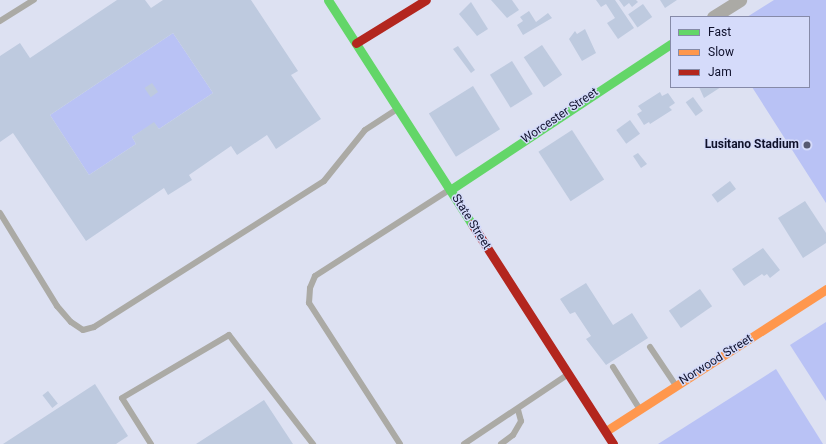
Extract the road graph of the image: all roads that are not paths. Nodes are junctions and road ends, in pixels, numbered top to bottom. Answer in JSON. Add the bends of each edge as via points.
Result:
{"nodes":[{"id":1,"x":34,"y":0,"type":"edge"},
{"id":2,"x":328,"y":0,"type":"edge"},
{"id":3,"x":426,"y":0,"type":"edge"},
{"id":4,"x":740,"y":0,"type":"edge"},
{"id":5,"x":715,"y":16,"type":"edge"},
{"id":6,"x":0,"y":21,"type":"edge"},
{"id":7,"x":356,"y":43,"type":"junction"},
{"id":8,"x":670,"y":45,"type":"edge"},
{"id":9,"x":398,"y":108,"type":"junction"},
{"id":10,"x":450,"y":190,"type":"junction"},
{"id":11,"x":0,"y":213,"type":"edge"},
{"id":12,"x":826,"y":289,"type":"edge"},
{"id":13,"x":650,"y":347,"type":"dead end"},
{"id":14,"x":613,"y":367,"type":"dead end"},
{"id":15,"x":567,"y":374,"type":"junction"},
{"id":16,"x":676,"y":386,"type":"junction"},
{"id":17,"x":639,"y":408,"type":"junction"},
{"id":18,"x":518,"y":410,"type":"junction"},
{"id":19,"x":606,"y":431,"type":"junction"},
{"id":20,"x":151,"y":444,"type":"edge"},
{"id":21,"x":313,"y":444,"type":"edge"},
{"id":22,"x":400,"y":444,"type":"edge"},
{"id":23,"x":464,"y":444,"type":"edge"},
{"id":24,"x":501,"y":444,"type":"edge"},
{"id":25,"x":613,"y":444,"type":"edge"}],
"edges":[{"from":1,"to":6,"type":"lane"},
{"from":2,"to":7,"type":"street","name":"State Street"},
{"from":3,"to":7,"type":"street"},
{"from":4,"to":5,"type":"street"},
{"from":7,"to":9,"type":"street","name":"State Street"},
{"from":8,"to":10,"type":"street","name":"Worcester Street"},
{"from":9,"to":10,"type":"street","name":"State Street"},
{"from":9,"to":11,"type":"lane","via":[[365,130],[324,180],[94,327],[83,330],[71,322],[57,306]]},
{"from":10,"to":15,"type":"street","name":"State Street"},
{"from":10,"to":22,"type":"lane","via":[[315,276],[310,288],[309,303]]},
{"from":12,"to":16,"type":"street","name":"Norwood Street"},
{"from":13,"to":16,"type":"lane"},
{"from":14,"to":17,"type":"lane"},
{"from":15,"to":18,"type":"lane"},
{"from":15,"to":19,"type":"street","name":"State Street"},
{"from":16,"to":17,"type":"street","name":"Norwood Street"},
{"from":17,"to":19,"type":"street","name":"Norwood Street"},
{"from":18,"to":23,"type":"lane"},
{"from":18,"to":24,"type":"lane","via":[[521,421],[513,435]]},
{"from":19,"to":25,"type":"street","name":"State Street"},
{"from":20,"to":21,"type":"lane","via":[[122,398],[228,335]]}]}
